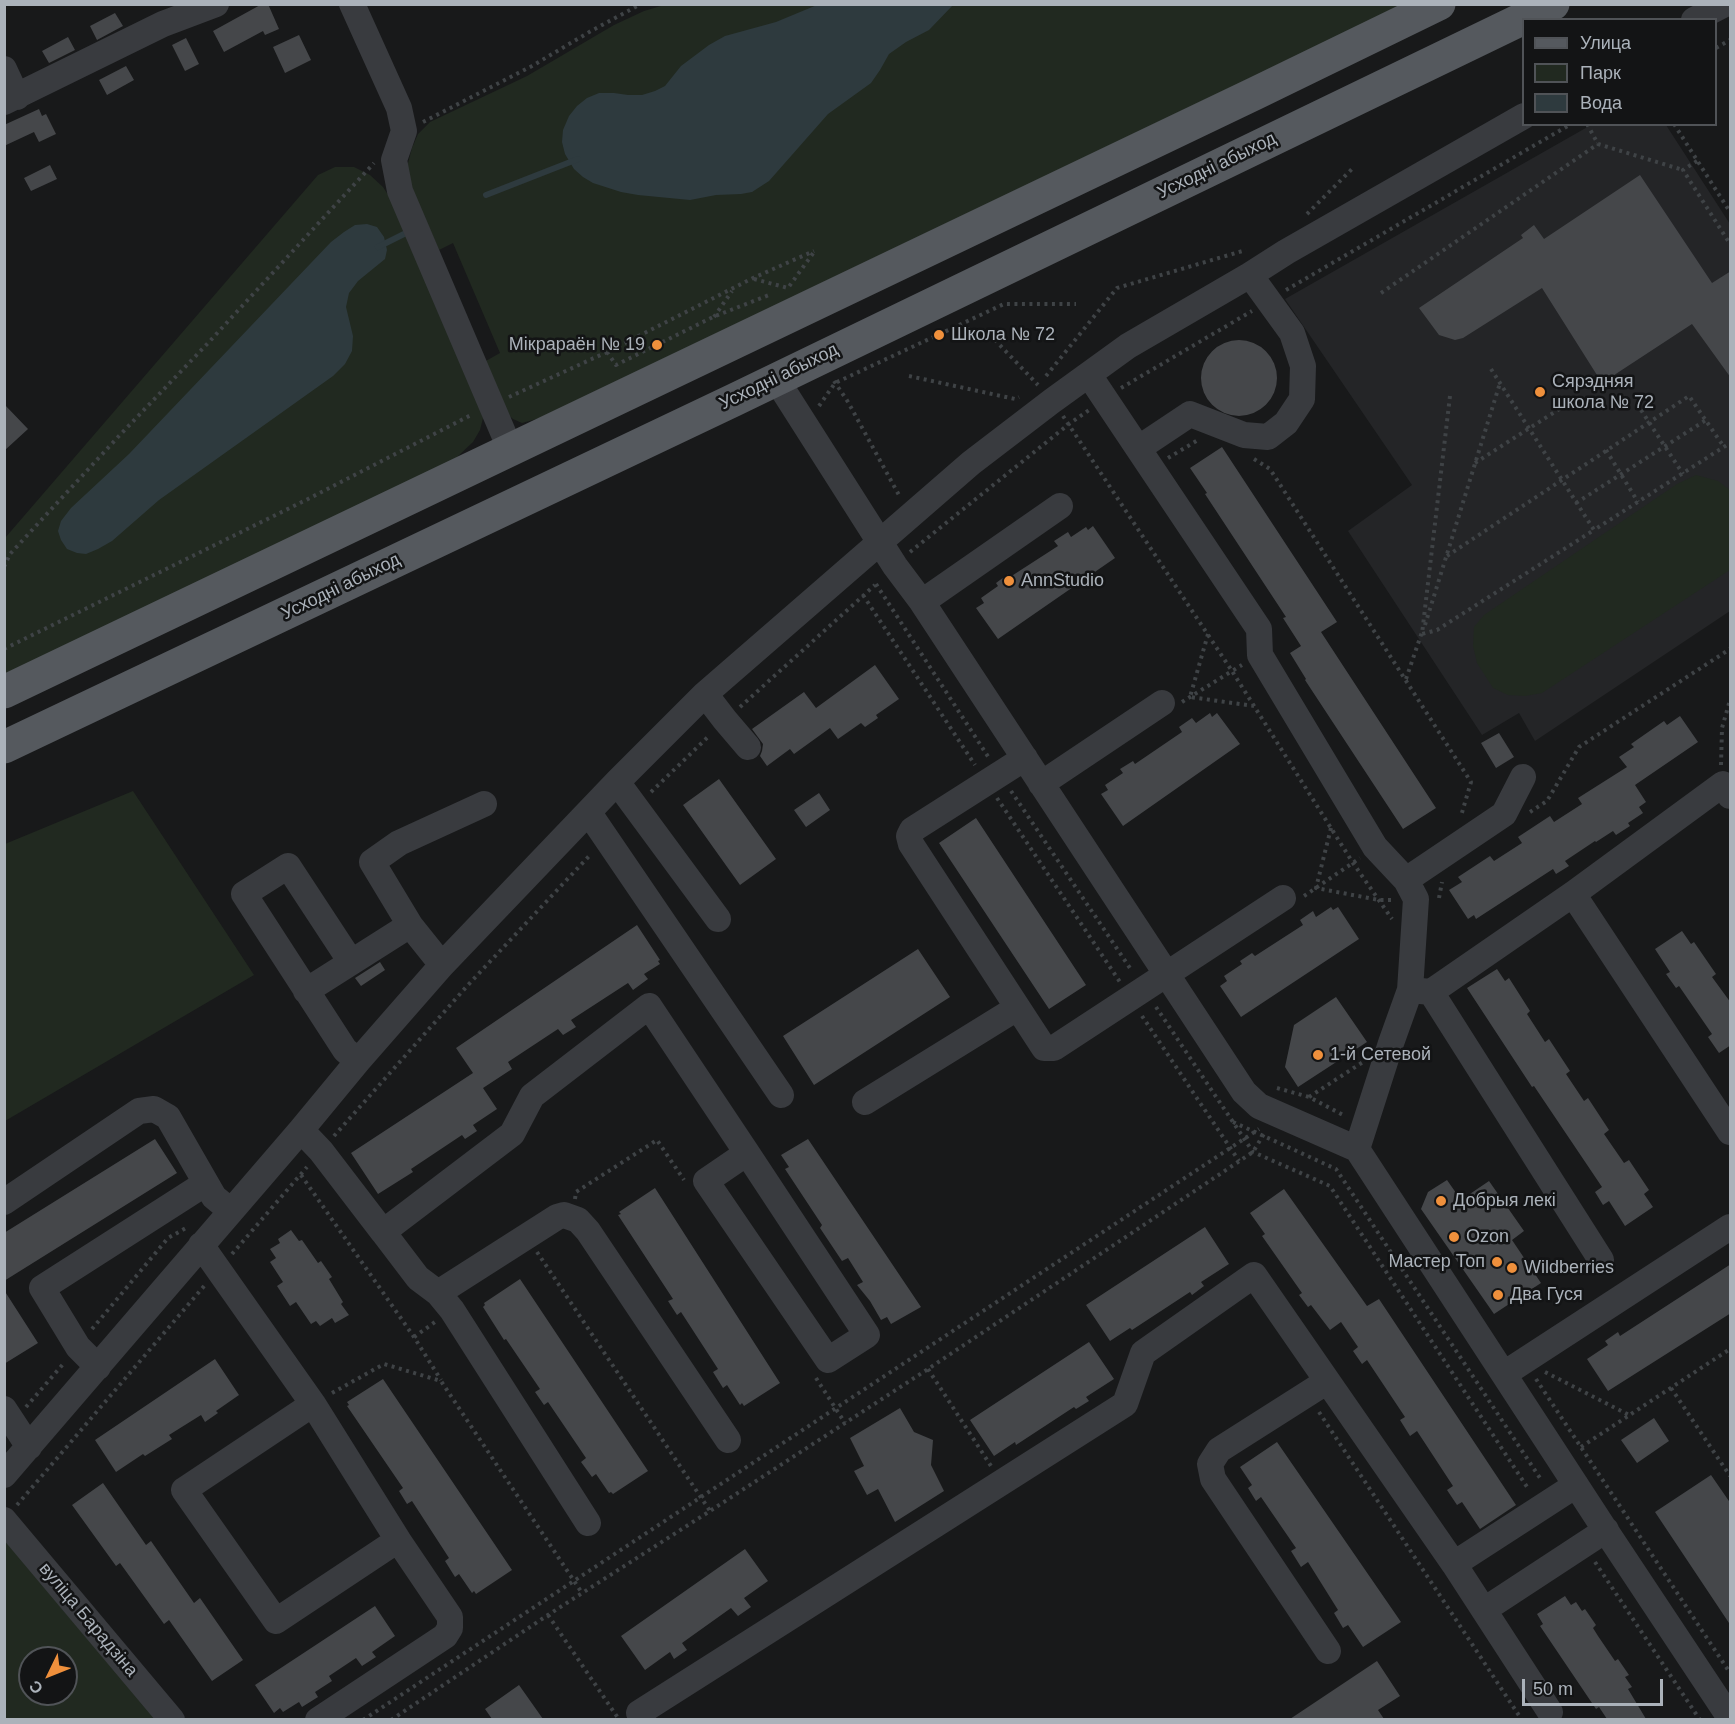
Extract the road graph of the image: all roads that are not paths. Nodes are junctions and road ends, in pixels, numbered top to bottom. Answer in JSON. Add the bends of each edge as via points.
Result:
{"nodes":[{"id":1,"x":216,"y":4,"type":"edge"},
{"id":2,"x":352,"y":4,"type":"edge"},
{"id":3,"x":1439,"y":4,"type":"edge"},
{"id":4,"x":1553,"y":4,"type":"edge"},
{"id":5,"x":1725,"y":4,"type":"edge"},
{"id":6,"x":1524,"y":18,"type":"edge"},
{"id":7,"x":1698,"y":18,"type":"edge"},
{"id":8,"x":1522,"y":19,"type":"edge"},
{"id":9,"x":4,"y":69,"type":"edge"},
{"id":10,"x":11,"y":100,"type":"edge"},
{"id":11,"x":1522,"y":117,"type":"edge"},
{"id":12,"x":1249,"y":262,"type":"junction"},
{"id":13,"x":1089,"y":375,"type":"junction"},
{"id":14,"x":776,"y":379,"type":"junction"},
{"id":15,"x":1144,"y":445,"type":"junction"},
{"id":16,"x":511,"y":451,"type":"junction"},
{"id":17,"x":1060,"y":506,"type":"dead end"},
{"id":18,"x":880,"y":542,"type":"junction"},
{"id":19,"x":922,"y":602,"type":"junction"},
{"id":20,"x":4,"y":692,"type":"edge"},
{"id":21,"x":705,"y":694,"type":"junction"},
{"id":22,"x":1162,"y":703,"type":"dead end"},
{"id":23,"x":4,"y":747,"type":"edge"},
{"id":24,"x":748,"y":747,"type":"dead end"},
{"id":25,"x":1024,"y":758,"type":"junction"},
{"id":26,"x":1523,"y":777,"type":"dead end"},
{"id":27,"x":617,"y":783,"type":"junction"},
{"id":28,"x":1041,"y":784,"type":"junction"},
{"id":29,"x":1727,"y":790,"type":"edge"},
{"id":30,"x":484,"y":804,"type":"dead end"},
{"id":31,"x":589,"y":813,"type":"junction"},
{"id":32,"x":1420,"y":894,"type":"junction"},
{"id":33,"x":1573,"y":894,"type":"junction"},
{"id":34,"x":1283,"y":898,"type":"dead end"},
{"id":35,"x":718,"y":919,"type":"dead end"},
{"id":36,"x":410,"y":925,"type":"junction"},
{"id":37,"x":351,"y":962,"type":"junction"},
{"id":38,"x":442,"y":965,"type":"junction"},
{"id":39,"x":1167,"y":975,"type":"junction"},
{"id":40,"x":306,"y":991,"type":"junction"},
{"id":41,"x":1421,"y":991,"type":"junction"},
{"id":42,"x":1017,"y":1008,"type":"junction"},
{"id":43,"x":358,"y":1061,"type":"junction"},
{"id":44,"x":780,"y":1095,"type":"dead end"},
{"id":45,"x":865,"y":1102,"type":"dead end"},
{"id":46,"x":301,"y":1130,"type":"junction"},
{"id":47,"x":1731,"y":1131,"type":"edge"},
{"id":48,"x":1357,"y":1149,"type":"junction"},
{"id":49,"x":747,"y":1153,"type":"junction"},
{"id":50,"x":217,"y":1197,"type":"junction"},
{"id":51,"x":4,"y":1202,"type":"edge"},
{"id":52,"x":1731,"y":1227,"type":"edge"},
{"id":53,"x":383,"y":1232,"type":"junction"},
{"id":54,"x":201,"y":1245,"type":"junction"},
{"id":55,"x":1601,"y":1260,"type":"dead end"},
{"id":56,"x":445,"y":1301,"type":"junction"},
{"id":57,"x":99,"y":1367,"type":"junction"},
{"id":58,"x":1514,"y":1368,"type":"junction"},
{"id":59,"x":1317,"y":1388,"type":"junction"},
{"id":60,"x":313,"y":1404,"type":"junction"},
{"id":61,"x":8,"y":1414,"type":"edge"},
{"id":62,"x":728,"y":1440,"type":"dead end"},
{"id":63,"x":29,"y":1447,"type":"junction"},
{"id":64,"x":4,"y":1475,"type":"edge"},
{"id":65,"x":1576,"y":1485,"type":"junction"},
{"id":66,"x":8,"y":1515,"type":"edge"},
{"id":67,"x":588,"y":1523,"type":"dead end"},
{"id":68,"x":1606,"y":1530,"type":"junction"},
{"id":69,"x":398,"y":1540,"type":"junction"},
{"id":70,"x":1454,"y":1564,"type":"junction"},
{"id":71,"x":1484,"y":1610,"type":"junction"},
{"id":72,"x":1328,"y":1651,"type":"dead end"},
{"id":73,"x":1550,"y":1712,"type":"dead end"},
{"id":74,"x":1731,"y":1718,"type":"edge"},
{"id":75,"x":172,"y":1719,"type":"edge"},
{"id":76,"x":318,"y":1719,"type":"edge"},
{"id":77,"x":643,"y":1719,"type":"edge"}],
"edges":[{"from":1,"to":10,"type":"street","via":[[163,24]]},
{"from":2,"to":16,"type":"street","via":[[399,108],[405,131],[394,160],[400,191]]},
{"from":3,"to":16,"type":"main road"},
{"from":4,"to":6,"type":"main road","name":"Усходні абыход"},
{"from":5,"to":7,"type":"street"},
{"from":8,"to":14,"type":"main road","name":"Усходні абыход"},
{"from":9,"to":10,"type":"street"},
{"from":11,"to":12,"type":"street","via":[[1286,252]]},
{"from":12,"to":13,"type":"street"},
{"from":12,"to":15,"type":"street","via":[[1269,301],[1292,333],[1303,366],[1302,399],[1286,423],[1268,437],[1244,435],[1190,414]]},
{"from":13,"to":15,"type":"street"},
{"from":13,"to":18,"type":"street","via":[[971,463]]},
{"from":14,"to":18,"type":"street"},
{"from":14,"to":23,"type":"main road","name":"Усходні абыход"},
{"from":15,"to":32,"type":"street","via":[[1259,629],[1260,656],[1375,847]]},
{"from":16,"to":20,"type":"main road"},
{"from":17,"to":19,"type":"street"},
{"from":18,"to":19,"type":"street"},
{"from":18,"to":21,"type":"street"},
{"from":19,"to":25,"type":"street"},
{"from":21,"to":24,"type":"street"},
{"from":21,"to":27,"type":"street"},
{"from":22,"to":28,"type":"street"},
{"from":25,"to":28,"type":"street"},
{"from":25,"to":42,"type":"street","via":[[912,830],[909,836]]},
{"from":26,"to":32,"type":"street","via":[[1504,814],[1451,850]]},
{"from":27,"to":31,"type":"street"},
{"from":27,"to":35,"type":"street"},
{"from":28,"to":39,"type":"street"},
{"from":29,"to":33,"type":"street"},
{"from":30,"to":36,"type":"street","via":[[399,843],[372,862]]},
{"from":31,"to":38,"type":"street"},
{"from":31,"to":44,"type":"street"},
{"from":32,"to":41,"type":"street","via":[[1413,948]]},
{"from":33,"to":41,"type":"street"},
{"from":33,"to":47,"type":"street"},
{"from":34,"to":39,"type":"street"},
{"from":36,"to":37,"type":"street"},
{"from":36,"to":38,"type":"street"},
{"from":37,"to":40,"type":"street"},
{"from":37,"to":40,"type":"street","via":[[288,866],[244,894]]},
{"from":38,"to":43,"type":"street"},
{"from":39,"to":42,"type":"street","via":[[1138,990],[1054,1048],[1041,1046]]},
{"from":39,"to":48,"type":"street","via":[[1254,1102]]},
{"from":40,"to":43,"type":"street","via":[[345,1050]]},
{"from":41,"to":48,"type":"street","via":[[1391,1043]]},
{"from":41,"to":55,"type":"street"},
{"from":42,"to":45,"type":"street"},
{"from":43,"to":46,"type":"street"},
{"from":46,"to":50,"type":"street"},
{"from":46,"to":53,"type":"street"},
{"from":48,"to":58,"type":"street"},
{"from":49,"to":49,"type":"street","via":[[867,1335],[828,1360],[706,1181]]},
{"from":49,"to":53,"type":"street","via":[[649,1006],[532,1096],[512,1134]]},
{"from":50,"to":51,"type":"street","via":[[168,1117],[154,1109],[139,1111]]},
{"from":50,"to":54,"type":"street"},
{"from":50,"to":57,"type":"street","via":[[42,1288],[78,1347]]},
{"from":52,"to":58,"type":"street"},
{"from":53,"to":56,"type":"street","via":[[418,1278]]},
{"from":54,"to":57,"type":"street"},
{"from":54,"to":60,"type":"street"},
{"from":56,"to":62,"type":"street","via":[[557,1217],[578,1220]]},
{"from":56,"to":67,"type":"street"},
{"from":57,"to":63,"type":"street"},
{"from":58,"to":65,"type":"street"},
{"from":59,"to":70,"type":"street"},
{"from":59,"to":72,"type":"street","via":[[1219,1450],[1210,1464],[1213,1479]]},
{"from":59,"to":77,"type":"street","via":[[1254,1275],[1143,1353],[1125,1404],[639,1713]]},
{"from":60,"to":69,"type":"street"},
{"from":60,"to":69,"type":"street","via":[[184,1490],[276,1621]]},
{"from":61,"to":63,"type":"street"},
{"from":63,"to":64,"type":"street"},
{"from":65,"to":68,"type":"street"},
{"from":65,"to":70,"type":"street"},
{"from":66,"to":75,"type":"street","name":"вуліца Барадзіна"},
{"from":68,"to":71,"type":"street"},
{"from":68,"to":74,"type":"street"},
{"from":69,"to":76,"type":"street","via":[[450,1617],[450,1628],[445,1636]]},
{"from":70,"to":71,"type":"street"},
{"from":71,"to":73,"type":"street"}]}
